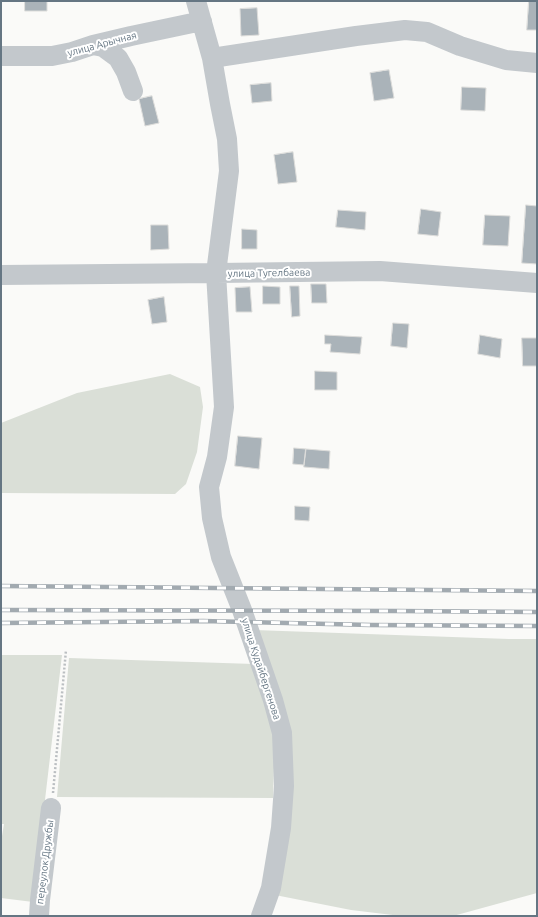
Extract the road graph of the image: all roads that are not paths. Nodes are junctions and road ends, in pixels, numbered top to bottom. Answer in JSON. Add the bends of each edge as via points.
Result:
{"nodes":[{"id":1,"x":196,"y":1,"type":"edge"},
{"id":2,"x":202,"y":21,"type":"junction"},
{"id":3,"x":93,"y":45,"type":"junction"},
{"id":4,"x":1,"y":56,"type":"edge"},
{"id":5,"x":212,"y":58,"type":"junction"},
{"id":6,"x":537,"y":63,"type":"edge"},
{"id":7,"x":133,"y":91,"type":"dead end"},
{"id":8,"x":216,"y":274,"type":"junction"},
{"id":9,"x":1,"y":275,"type":"edge"},
{"id":10,"x":537,"y":283,"type":"edge"},
{"id":11,"x":51,"y":808,"type":"road end"},
{"id":12,"x":39,"y":916,"type":"edge"},
{"id":13,"x":262,"y":916,"type":"edge"}],
"edges":[{"from":1,"to":2,"type":"street","name":"улица Кудайбергенова"},
{"from":2,"to":3,"type":"street","name":"улица Арычная"},
{"from":2,"to":5,"type":"street","name":"улица Кудайбергенова"},
{"from":3,"to":4,"type":"street","name":"улица Арычная","via":[[52,56]]},
{"from":3,"to":7,"type":"street","via":[[103,47],[118,58]]},
{"from":5,"to":6,"type":"street","via":[[405,30],[427,32],[460,46],[506,60]]},
{"from":5,"to":8,"type":"street","name":"улица Кудайбергенова","via":[[228,139],[229,171]]},
{"from":8,"to":9,"type":"street","name":"улица Тугелбаева"},
{"from":8,"to":10,"type":"street","name":"улица Тугелбаева","via":[[380,271]]},
{"from":8,"to":13,"type":"street","name":"улица Кудайбергенова","via":[[224,407],[217,457],[209,487],[212,518],[221,557],[242,610],[282,733],[284,786],[281,828],[271,888]]},
{"from":11,"to":12,"type":"street","name":"переулок Дружбы"}]}
